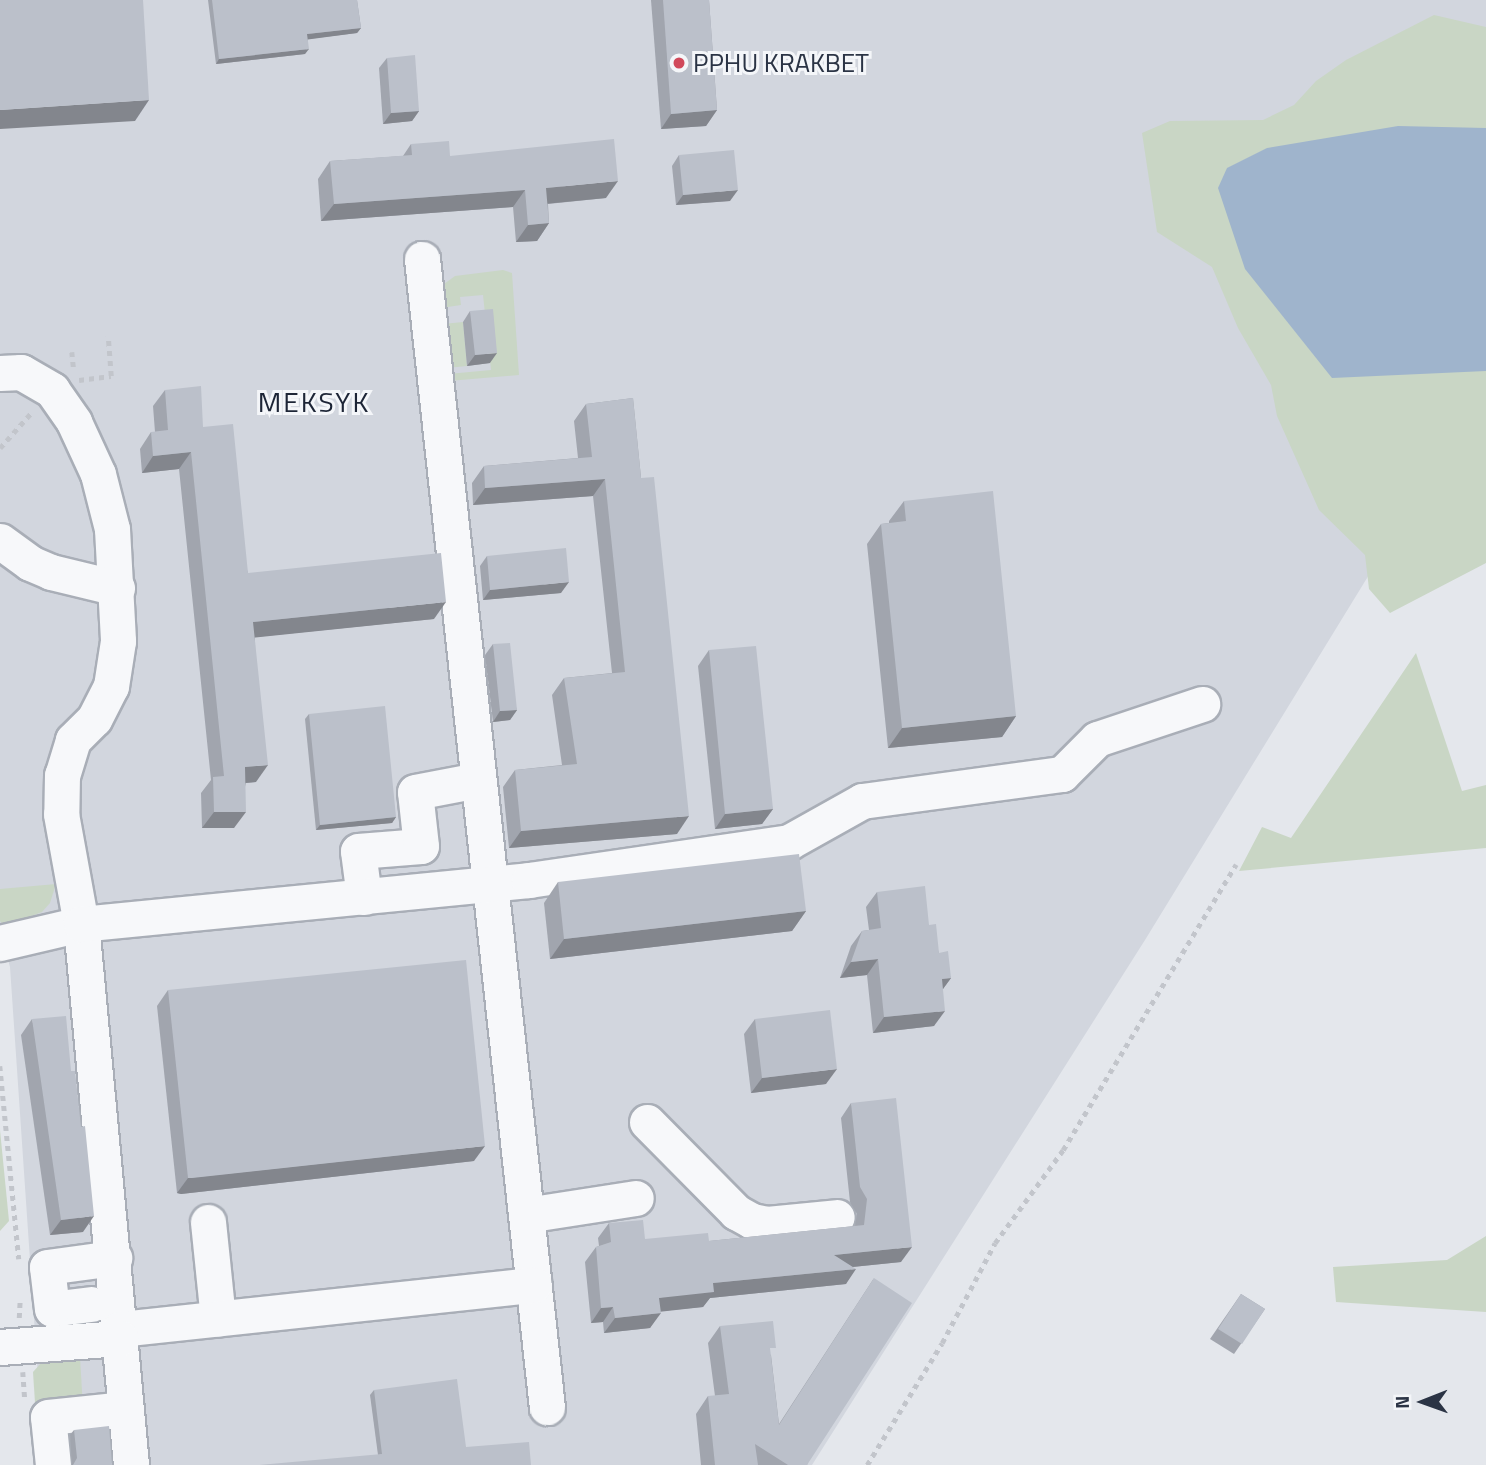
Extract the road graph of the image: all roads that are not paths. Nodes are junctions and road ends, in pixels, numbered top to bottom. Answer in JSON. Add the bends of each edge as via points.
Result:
{"nodes":[{"id":1,"x":422,"y":259,"type":"dead end"},
{"id":2,"x":0,"y":373,"type":"edge"},
{"id":3,"x":0,"y":541,"type":"edge"},
{"id":4,"x":117,"y":588,"type":"junction"},
{"id":5,"x":1202,"y":704,"type":"dead end"},
{"id":6,"x":478,"y":780,"type":"junction"},
{"id":7,"x":491,"y":884,"type":"junction"},
{"id":8,"x":364,"y":897,"type":"junction"},
{"id":9,"x":81,"y":924,"type":"junction"},
{"id":10,"x":0,"y":943,"type":"edge"},
{"id":11,"x":647,"y":1122,"type":"dead end"},
{"id":12,"x":636,"y":1198,"type":"dead end"},
{"id":13,"x":526,"y":1215,"type":"junction"},
{"id":14,"x":837,"y":1217,"type":"dead end"},
{"id":15,"x":208,"y":1222,"type":"dead end"},
{"id":16,"x":114,"y":1258,"type":"junction"},
{"id":17,"x":534,"y":1285,"type":"junction"},
{"id":18,"x":91,"y":1304,"type":"dead end"},
{"id":19,"x":218,"y":1318,"type":"junction"},
{"id":20,"x":120,"y":1333,"type":"junction"},
{"id":21,"x":10,"y":1339,"type":"edge"},
{"id":22,"x":547,"y":1407,"type":"dead end"},
{"id":23,"x":126,"y":1409,"type":"junction"},
{"id":24,"x":53,"y":1465,"type":"edge"},
{"id":25,"x":131,"y":1465,"type":"edge"}],
"edges":[{"from":1,"to":6,"type":"lane"},
{"from":2,"to":4,"type":"lane","via":[[21,372],[49,387],[74,422],[98,474],[111,529]]},
{"from":3,"to":4,"type":"lane","via":[[51,572]]},
{"from":4,"to":9,"type":"lane","via":[[118,641],[111,686],[94,719],[73,740],[62,775],[61,814]]},
{"from":5,"to":7,"type":"lane","via":[[1097,740],[1062,774],[862,801],[789,842]]},
{"from":6,"to":7,"type":"lane"},
{"from":6,"to":8,"type":"lane","via":[[415,792],[421,846],[358,852]]},
{"from":7,"to":8,"type":"lane"},
{"from":7,"to":13,"type":"lane"},
{"from":8,"to":9,"type":"lane"},
{"from":9,"to":10,"type":"lane"},
{"from":9,"to":16,"type":"lane"},
{"from":11,"to":14,"type":"lane","via":[[736,1212],[752,1221],[766,1224]]},
{"from":12,"to":13,"type":"lane"},
{"from":13,"to":17,"type":"lane"},
{"from":15,"to":19,"type":"lane"},
{"from":16,"to":18,"type":"lane","via":[[47,1267],[52,1309]]},
{"from":16,"to":20,"type":"lane"},
{"from":17,"to":19,"type":"lane"},
{"from":17,"to":22,"type":"lane"},
{"from":19,"to":20,"type":"lane"},
{"from":20,"to":21,"type":"lane"},
{"from":20,"to":23,"type":"lane"},
{"from":23,"to":24,"type":"lane","via":[[48,1417]]},
{"from":23,"to":25,"type":"lane"}]}
